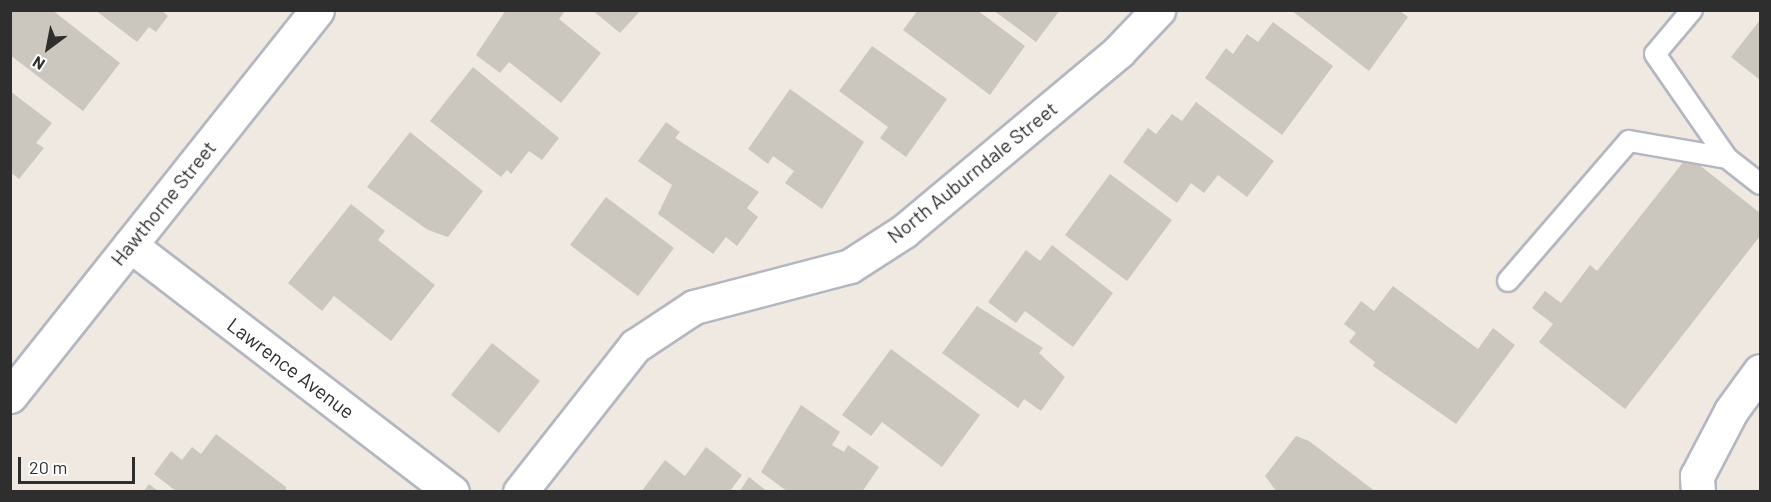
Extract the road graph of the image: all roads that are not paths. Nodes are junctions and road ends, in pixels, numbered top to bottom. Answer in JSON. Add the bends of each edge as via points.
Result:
{"nodes":[{"id":1,"x":317,"y":10,"type":"edge"},
{"id":2,"x":1158,"y":10,"type":"edge"},
{"id":3,"x":1692,"y":10,"type":"edge"},
{"id":4,"x":1727,"y":158,"type":"junction"},
{"id":5,"x":1761,"y":184,"type":"edge"},
{"id":6,"x":130,"y":245,"type":"junction"},
{"id":7,"x":1508,"y":281,"type":"dead end"},
{"id":8,"x":1761,"y":371,"type":"edge"},
{"id":9,"x":10,"y":396,"type":"edge"},
{"id":10,"x":452,"y":492,"type":"edge"},
{"id":11,"x":520,"y":492,"type":"edge"},
{"id":12,"x":1698,"y":492,"type":"edge"}],
"edges":[{"from":1,"to":6,"type":"street","name":"Hawthorne Street"},
{"from":2,"to":11,"type":"street","name":"North Auburndale Street","via":[[1119,51],[976,171],[859,260],[694,307],[635,346]]},
{"from":3,"to":4,"type":"lane","via":[[1655,54]]},
{"from":4,"to":5,"type":"lane"},
{"from":4,"to":7,"type":"lane","via":[[1629,141]]},
{"from":6,"to":9,"type":"street","name":"Hawthorne Street"},
{"from":6,"to":10,"type":"street","name":"Lawrence Avenue"},
{"from":8,"to":12,"type":"street","via":[[1726,420],[1697,477]]}]}
